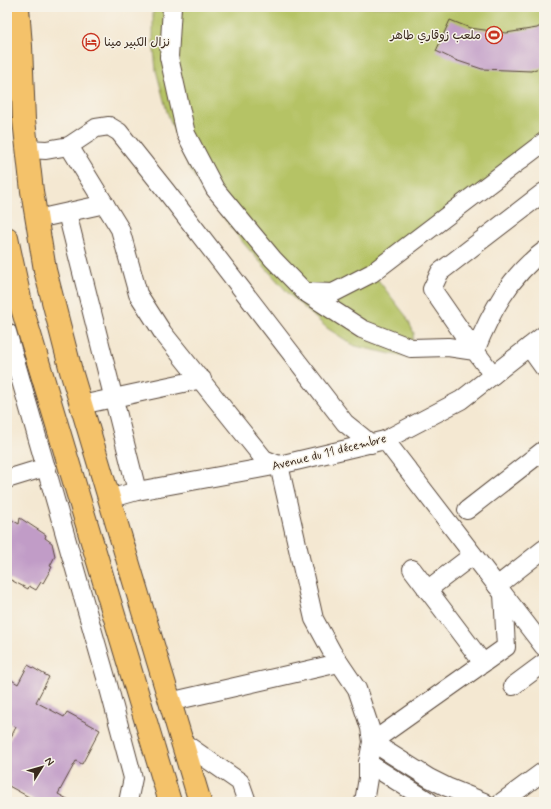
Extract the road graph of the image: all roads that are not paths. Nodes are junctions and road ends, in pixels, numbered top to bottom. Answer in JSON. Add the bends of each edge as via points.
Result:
{"nodes":[{"id":1,"x":172,"y":7,"type":"edge"},
{"id":2,"x":14,"y":10,"type":"edge"},
{"id":3,"x":544,"y":142,"type":"edge"},
{"id":4,"x":69,"y":146,"type":"junction"},
{"id":5,"x":27,"y":149,"type":"junction"},
{"id":6,"x":544,"y":192,"type":"edge"},
{"id":7,"x":106,"y":204,"type":"junction"},
{"id":8,"x":67,"y":214,"type":"junction"},
{"id":9,"x":37,"y":219,"type":"junction"},
{"id":10,"x":7,"y":238,"type":"edge"},
{"id":11,"x":544,"y":251,"type":"edge"},
{"id":12,"x":305,"y":292,"type":"junction"},
{"id":13,"x":7,"y":332,"type":"edge"},
{"id":14,"x":544,"y":335,"type":"edge"},
{"id":15,"x":529,"y":347,"type":"junction"},
{"id":16,"x":475,"y":351,"type":"junction"},
{"id":17,"x":544,"y":368,"type":"edge"},
{"id":18,"x":493,"y":375,"type":"junction"},
{"id":19,"x":202,"y":379,"type":"junction"},
{"id":20,"x":114,"y":398,"type":"junction"},
{"id":21,"x":81,"y":405,"type":"junction"},
{"id":22,"x":378,"y":442,"type":"junction"},
{"id":23,"x":544,"y":450,"type":"edge"},
{"id":24,"x":279,"y":465,"type":"junction"},
{"id":25,"x":46,"y":467,"type":"junction"},
{"id":26,"x":7,"y":479,"type":"edge"},
{"id":27,"x":137,"y":491,"type":"junction"},
{"id":28,"x":109,"y":499,"type":"junction"},
{"id":29,"x":467,"y":510,"type":"dead end"},
{"id":30,"x":544,"y":549,"type":"edge"},
{"id":31,"x":473,"y":555,"type":"junction"},
{"id":32,"x":412,"y":569,"type":"dead end"},
{"id":33,"x":427,"y":590,"type":"junction"},
{"id":34,"x":500,"y":590,"type":"junction"},
{"id":35,"x":544,"y":647,"type":"edge"},
{"id":36,"x":339,"y":663,"type":"junction"},
{"id":37,"x":483,"y":663,"type":"junction"},
{"id":38,"x":544,"y":663,"type":"edge"},
{"id":39,"x":514,"y":686,"type":"dead end"},
{"id":40,"x":169,"y":702,"type":"junction"},
{"id":41,"x":181,"y":741,"type":"junction"},
{"id":42,"x":372,"y":742,"type":"junction"},
{"id":43,"x":368,"y":762,"type":"junction"},
{"id":44,"x":544,"y":771,"type":"edge"},
{"id":45,"x":544,"y":782,"type":"edge"},
{"id":46,"x":128,"y":802,"type":"edge"},
{"id":47,"x":170,"y":802,"type":"edge"},
{"id":48,"x":200,"y":802,"type":"edge"},
{"id":49,"x":247,"y":802,"type":"edge"},
{"id":50,"x":364,"y":802,"type":"edge"},
{"id":51,"x":430,"y":802,"type":"edge"},
{"id":52,"x":484,"y":802,"type":"edge"},
{"id":53,"x":503,"y":802,"type":"edge"}],
"edges":[{"from":1,"to":12,"type":"street","via":[[169,58],[186,134],[215,189],[273,259]]},
{"from":2,"to":5,"type":"main road","via":[[21,46]]},
{"from":3,"to":12,"type":"street","via":[[372,274],[333,293]]},
{"from":4,"to":5,"type":"street","via":[[46,150]]},
{"from":4,"to":7,"type":"street"},
{"from":4,"to":22,"type":"street","via":[[96,128],[109,126],[119,132],[345,424]]},
{"from":5,"to":9,"type":"main road"},
{"from":6,"to":16,"type":"street","via":[[440,272],[432,289]]},
{"from":7,"to":8,"type":"street"},
{"from":7,"to":19,"type":"street","via":[[120,229],[138,294],[163,333]]},
{"from":8,"to":9,"type":"street"},
{"from":8,"to":20,"type":"street"},
{"from":9,"to":21,"type":"main road","via":[[45,270]]},
{"from":10,"to":47,"type":"main road","via":[[22,308]]},
{"from":11,"to":16,"type":"street","via":[[530,260],[502,297],[485,326]]},
{"from":12,"to":16,"type":"street","via":[[362,329],[411,348],[448,347]]},
{"from":13,"to":25,"type":"street"},
{"from":14,"to":15,"type":"street","name":"Avenue du 11 décembre"},
{"from":15,"to":17,"type":"street"},
{"from":15,"to":18,"type":"street","name":"Avenue du 11 décembre"},
{"from":16,"to":18,"type":"street"},
{"from":18,"to":22,"type":"street","name":"Avenue du 11 décembre","via":[[461,400]]},
{"from":19,"to":20,"type":"street"},
{"from":19,"to":24,"type":"street","via":[[264,459]]},
{"from":20,"to":21,"type":"street"},
{"from":20,"to":27,"type":"street"},
{"from":21,"to":28,"type":"main road"},
{"from":22,"to":24,"type":"street","name":"Avenue du 11 décembre"},
{"from":22,"to":31,"type":"street"},
{"from":23,"to":29,"type":"street"},
{"from":24,"to":27,"type":"street","name":"Avenue du 11 décembre"},
{"from":24,"to":36,"type":"street","via":[[314,619]]},
{"from":25,"to":26,"type":"street"},
{"from":25,"to":46,"type":"street","via":[[133,778]]},
{"from":27,"to":28,"type":"street","name":"Avenue du 11 décembre"},
{"from":28,"to":40,"type":"main road"},
{"from":30,"to":34,"type":"street"},
{"from":31,"to":33,"type":"street"},
{"from":31,"to":34,"type":"street"},
{"from":32,"to":33,"type":"street"},
{"from":33,"to":37,"type":"street"},
{"from":34,"to":35,"type":"street"},
{"from":34,"to":37,"type":"street","via":[[506,647]]},
{"from":36,"to":40,"type":"street"},
{"from":36,"to":42,"type":"street","via":[[357,689]]},
{"from":37,"to":42,"type":"street"},
{"from":38,"to":39,"type":"street"},
{"from":40,"to":41,"type":"main road"},
{"from":41,"to":48,"type":"main road"},
{"from":41,"to":49,"type":"street","via":[[240,782]]},
{"from":42,"to":43,"type":"street"},
{"from":42,"to":52,"type":"street","via":[[429,778]]},
{"from":43,"to":50,"type":"street"},
{"from":43,"to":51,"type":"street"},
{"from":44,"to":53,"type":"street"},
{"from":45,"to":53,"type":"street"}]}
